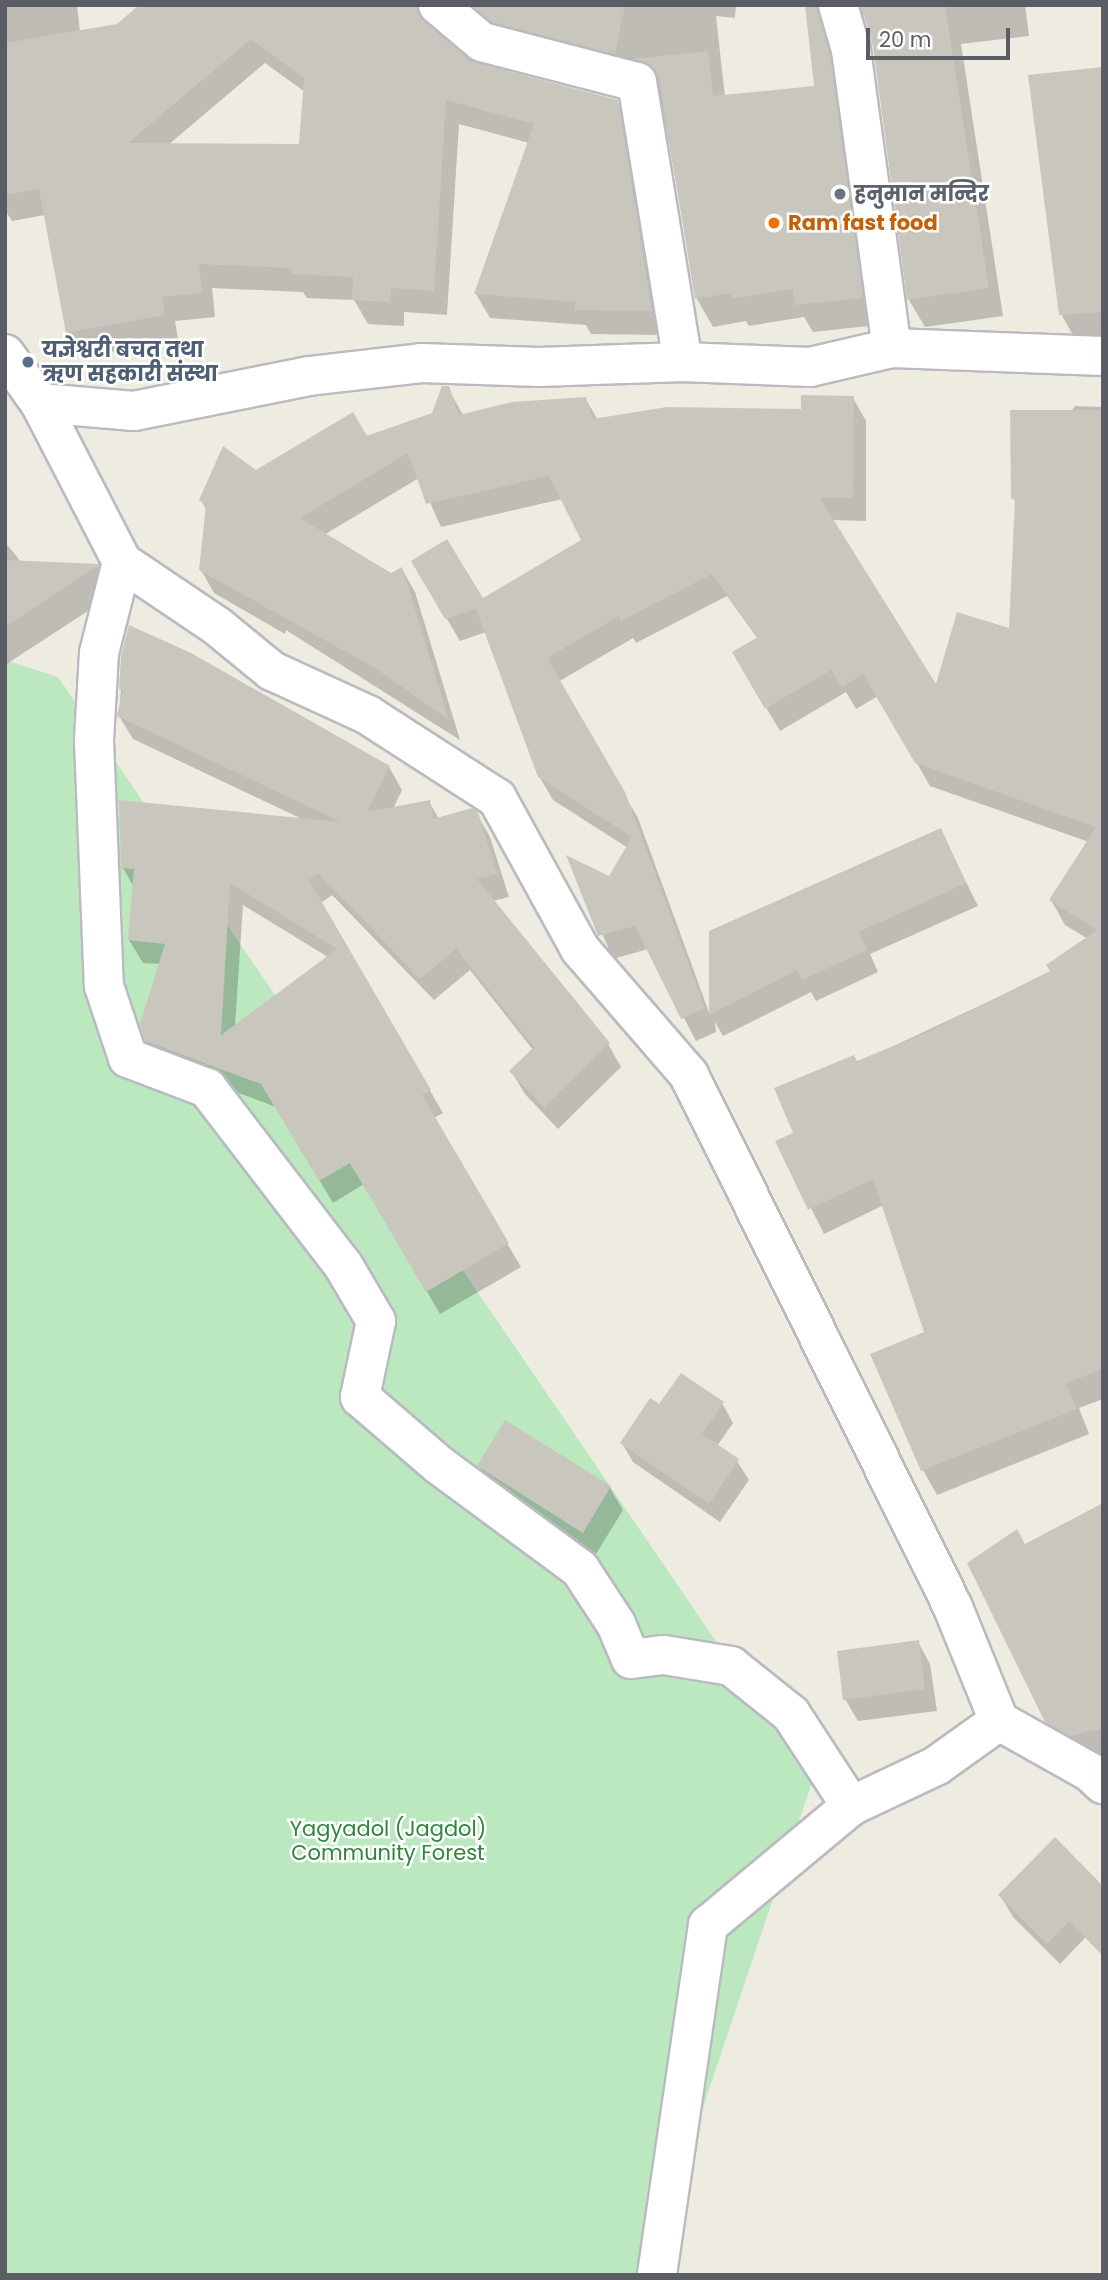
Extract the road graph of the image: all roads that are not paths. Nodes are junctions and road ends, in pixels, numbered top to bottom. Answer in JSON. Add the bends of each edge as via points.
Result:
{"nodes":[{"id":1,"x":838,"y":5,"type":"edge"},
{"id":2,"x":453,"y":10,"type":"edge"},
{"id":3,"x":892,"y":348,"type":"junction"},
{"id":4,"x":5,"y":354,"type":"edge"},
{"id":5,"x":1103,"y":356,"type":"edge"},
{"id":6,"x":683,"y":362,"type":"junction"},
{"id":7,"x":40,"y":403,"type":"junction"},
{"id":8,"x":122,"y":562,"type":"junction"},
{"id":9,"x":999,"y":1721,"type":"junction"},
{"id":10,"x":1103,"y":1784,"type":"edge"},
{"id":11,"x":851,"y":1806,"type":"junction"},
{"id":12,"x":657,"y":2275,"type":"edge"}],
"edges":[{"from":1,"to":3,"type":"street","via":[[851,50]]},
{"from":2,"to":6,"type":"street","via":[[482,42],[637,82]]},
{"from":3,"to":5,"type":"street"},
{"from":3,"to":6,"type":"street","via":[[810,367]]},
{"from":4,"to":7,"type":"street"},
{"from":6,"to":7,"type":"street","via":[[540,367],[421,363],[309,376],[134,411]]},
{"from":7,"to":8,"type":"street"},
{"from":8,"to":9,"type":"street","via":[[217,626],[272,671],[369,715],[497,798],[580,949],[689,1075],[952,1605]]},
{"from":8,"to":11,"type":"street","via":[[99,653],[94,741],[104,986],[128,1058],[207,1088],[343,1265],[376,1321],[360,1397],[439,1465],[580,1569],[616,1624],[631,1660],[664,1655],[732,1667],[791,1714]]},
{"from":9,"to":10,"type":"street","via":[[1090,1772]]},
{"from":9,"to":11,"type":"street","via":[[936,1766]]},
{"from":11,"to":12,"type":"street","via":[[708,1925]]}]}
